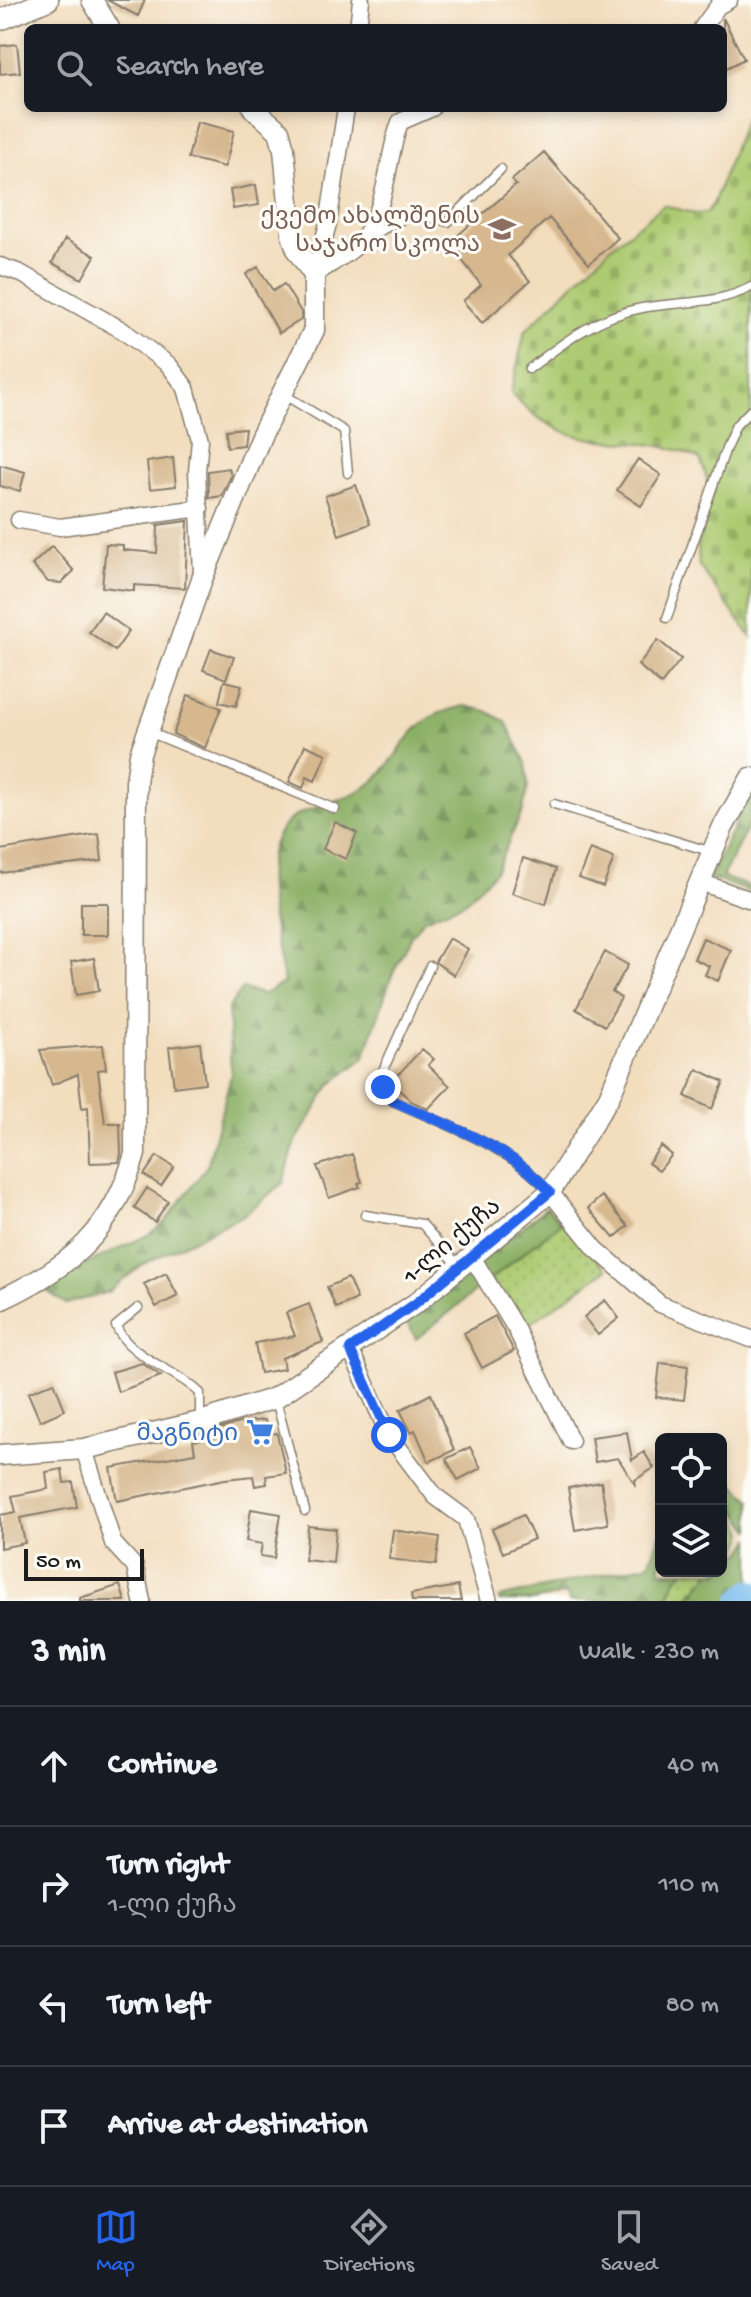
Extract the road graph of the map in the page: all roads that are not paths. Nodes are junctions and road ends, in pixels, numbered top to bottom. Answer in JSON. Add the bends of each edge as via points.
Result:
{"nodes":[{"id":1,"x":48,"y":0,"type":"edge"},
{"id":2,"x":92,"y":0,"type":"edge"},
{"id":3,"x":361,"y":0,"type":"edge"},
{"id":4,"x":729,"y":0,"type":"edge"},
{"id":5,"x":0,"y":20,"type":"edge"},
{"id":6,"x":107,"y":24,"type":"edge"},
{"id":7,"x":358,"y":24,"type":"edge"},
{"id":8,"x":705,"y":24,"type":"edge"},
{"id":9,"x":258,"y":112,"type":"edge"},
{"id":10,"x":345,"y":112,"type":"edge"},
{"id":11,"x":423,"y":112,"type":"edge"},
{"id":12,"x":501,"y":169,"type":"dead end"},
{"id":13,"x":364,"y":239,"type":"junction"},
{"id":14,"x":0,"y":266,"type":"edge"},
{"id":15,"x":314,"y":275,"type":"junction"},
{"id":16,"x":751,"y":287,"type":"edge"},
{"id":17,"x":529,"y":369,"type":"dead end"},
{"id":18,"x":282,"y":394,"type":"junction"},
{"id":19,"x":751,"y":410,"type":"edge"},
{"id":20,"x":348,"y":473,"type":"dead end"},
{"id":21,"x":200,"y":508,"type":"junction"},
{"id":22,"x":19,"y":520,"type":"dead end"},
{"id":23,"x":202,"y":579,"type":"junction"},
{"id":24,"x":667,"y":618,"type":"dead end"},
{"id":25,"x":148,"y":732,"type":"junction"},
{"id":26,"x":751,"y":778,"type":"edge"},
{"id":27,"x":554,"y":804,"type":"dead end"},
{"id":28,"x":335,"y":809,"type":"dead end"},
{"id":29,"x":713,"y":852,"type":"junction"},
{"id":30,"x":700,"y":882,"type":"junction"},
{"id":31,"x":751,"y":900,"type":"edge"},
{"id":32,"x":430,"y":966,"type":"dead end"},
{"id":33,"x":550,"y":1192,"type":"junction"},
{"id":34,"x":365,"y":1215,"type":"dead end"},
{"id":35,"x":466,"y":1262,"type":"junction"},
{"id":36,"x":0,"y":1300,"type":"edge"},
{"id":37,"x":138,"y":1308,"type":"dead end"},
{"id":38,"x":751,"y":1339,"type":"edge"},
{"id":39,"x":350,"y":1349,"type":"junction"},
{"id":40,"x":275,"y":1398,"type":"junction"},
{"id":41,"x":200,"y":1422,"type":"junction"},
{"id":42,"x":571,"y":1441,"type":"dead end"},
{"id":43,"x":84,"y":1449,"type":"junction"},
{"id":44,"x":0,"y":1455,"type":"edge"},
{"id":45,"x":305,"y":1511,"type":"dead end"},
{"id":46,"x":142,"y":1601,"type":"edge"},
{"id":47,"x":489,"y":1601,"type":"edge"}],
"edges":[{"from":1,"to":5,"type":"street"},
{"from":2,"to":6,"type":"street"},
{"from":3,"to":7,"type":"street"},
{"from":4,"to":8,"type":"street"},
{"from":9,"to":15,"type":"street","via":[[279,131],[292,235]]},
{"from":10,"to":15,"type":"street","via":[[328,224]]},
{"from":11,"to":13,"type":"street","via":[[400,122],[385,194]]},
{"from":12,"to":13,"type":"lane","via":[[448,222],[415,213]]},
{"from":13,"to":15,"type":"street"},
{"from":14,"to":21,"type":"street","via":[[122,330],[169,365],[196,414]]},
{"from":15,"to":18,"type":"street","via":[[314,330]]},
{"from":16,"to":17,"type":"lane","via":[[736,295],[609,316]]},
{"from":18,"to":20,"type":"lane","via":[[344,431]]},
{"from":18,"to":23,"type":"street"},
{"from":19,"to":24,"type":"lane","via":[[736,425],[726,448]]},
{"from":21,"to":22,"type":"street","via":[[60,527]]},
{"from":21,"to":23,"type":"street"},
{"from":23,"to":25,"type":"street"},
{"from":25,"to":28,"type":"lane"},
{"from":25,"to":36,"type":"street","via":[[136,782],[135,1154],[125,1189],[100,1231],[67,1263]]},
{"from":26,"to":29,"type":"street","name":"1-ლი ქუჩა"},
{"from":27,"to":29,"type":"lane"},
{"from":29,"to":30,"type":"street","name":"1-ლი ქუჩა"},
{"from":30,"to":31,"type":"street"},
{"from":30,"to":33,"type":"street","name":"1-ლი ქუჩა","via":[[609,1097]]},
{"from":32,"to":33,"type":"lane","via":[[381,1075],[383,1087],[393,1101],[491,1144]]},
{"from":33,"to":35,"type":"street","name":"1-ლი ქუჩა"},
{"from":33,"to":38,"type":"street","via":[[596,1249],[660,1304]]},
{"from":34,"to":35,"type":"lane","via":[[422,1224]]},
{"from":35,"to":39,"type":"street","name":"1-ლი ქუჩა"},
{"from":35,"to":42,"type":"street","via":[[516,1329]]},
{"from":37,"to":41,"type":"lane","via":[[120,1320],[119,1334],[200,1393]]},
{"from":39,"to":40,"type":"street","name":"1-ლი ქუჩა"},
{"from":39,"to":47,"type":"street","via":[[389,1435],[435,1496],[466,1519]]},
{"from":40,"to":41,"type":"street","name":"1-ლი ქუჩა"},
{"from":40,"to":45,"type":"lane"},
{"from":41,"to":43,"type":"street","name":"1-ლი ქუჩა"},
{"from":43,"to":44,"type":"street","name":"1-ლი ქუჩა"},
{"from":43,"to":46,"type":"street","via":[[113,1543],[135,1567]]}]}
